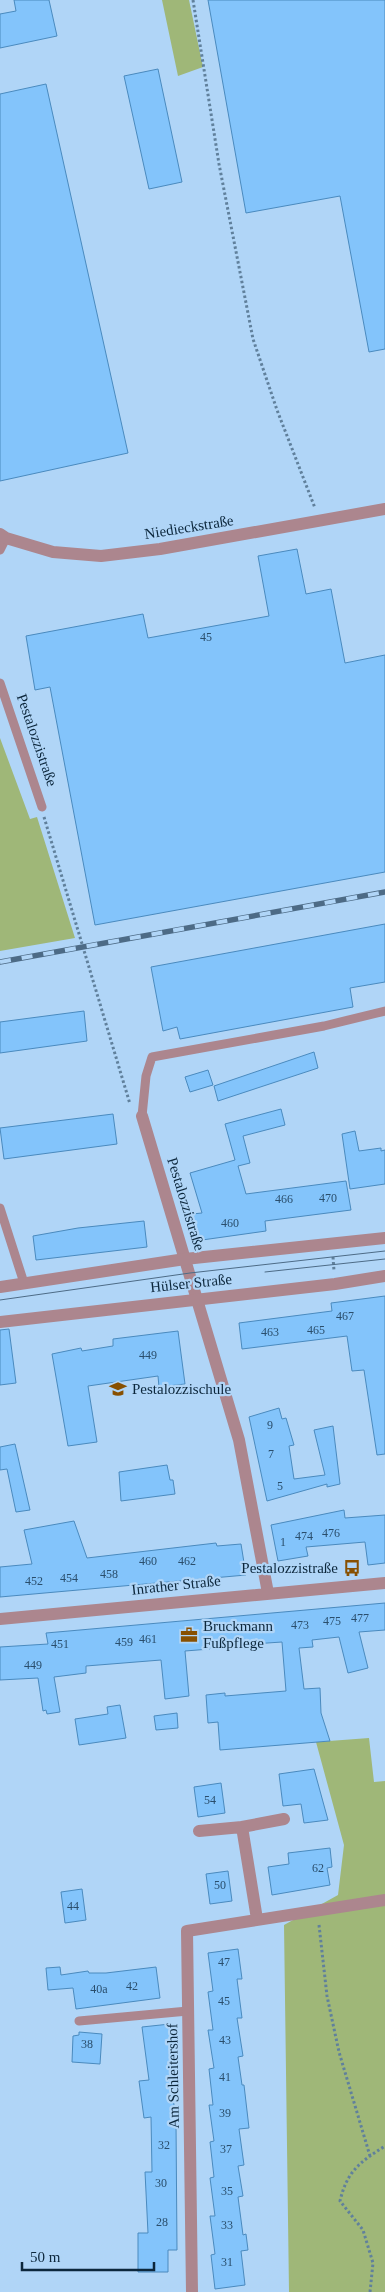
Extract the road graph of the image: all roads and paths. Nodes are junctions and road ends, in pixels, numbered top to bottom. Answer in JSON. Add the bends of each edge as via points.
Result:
{"nodes":[{"id":1,"x":193,"y":0,"type":"edge"},
{"id":2,"x":385,"y":509,"type":"edge"},
{"id":3,"x":320,"y":520,"type":"junction"},
{"id":4,"x":2,"y":541,"type":"edge"},
{"id":5,"x":0,"y":683,"type":"edge"},
{"id":6,"x":42,"y":807,"type":"joint"},
{"id":7,"x":385,"y":1011,"type":"edge"},
{"id":8,"x":142,"y":1116,"type":"junction"},
{"id":9,"x":0,"y":1208,"type":"edge"},
{"id":10,"x":385,"y":1238,"type":"edge"},
{"id":11,"x":332,"y":1244,"type":"junction"},
{"id":12,"x":185,"y":1259,"type":"junction"},
{"id":13,"x":385,"y":1276,"type":"edge"},
{"id":14,"x":24,"y":1283,"type":"junction"},
{"id":15,"x":335,"y":1284,"type":"junction"},
{"id":16,"x":0,"y":1287,"type":"edge"},
{"id":17,"x":198,"y":1298,"type":"junction"},
{"id":18,"x":0,"y":1322,"type":"edge"},
{"id":19,"x":385,"y":1583,"type":"edge"},
{"id":20,"x":268,"y":1593,"type":"junction"},
{"id":21,"x":0,"y":1619,"type":"edge"},
{"id":22,"x":284,"y":1819,"type":"dead end"},
{"id":23,"x":242,"y":1827,"type":"junction"},
{"id":24,"x":199,"y":1830,"type":"dead end"},
{"id":25,"x":385,"y":1900,"type":"edge"},
{"id":26,"x":318,"y":1911,"type":"junction"},
{"id":27,"x":257,"y":1919,"type":"junction"},
{"id":28,"x":188,"y":2011,"type":"junction"},
{"id":29,"x":79,"y":2021,"type":"dead end"},
{"id":30,"x":385,"y":2146,"type":"edge"},
{"id":31,"x":370,"y":2156,"type":"junction"},
{"id":32,"x":192,"y":2292,"type":"edge"},
{"id":33,"x":370,"y":2292,"type":"edge"}],
"edges":[{"from":1,"to":3,"type":"path","via":[[219,164],[253,340]]},
{"from":2,"to":3,"type":"street","name":"Niedieckstraße"},
{"from":3,"to":4,"type":"street","name":"Niedieckstraße","via":[[160,549],[101,556],[53,552]]},
{"from":5,"to":6,"type":"lane","name":"Pestalozzistraße"},
{"from":6,"to":8,"type":"path","via":[[130,1106]]},
{"from":7,"to":8,"type":"lane","via":[[324,1026],[152,1057],[146,1076]]},
{"from":8,"to":12,"type":"street","name":"Pestalozzistraße"},
{"from":9,"to":14,"type":"lane"},
{"from":10,"to":11,"type":"street","name":"Hülser Straße"},
{"from":11,"to":12,"type":"street","name":"Hülser Straße"},
{"from":11,"to":15,"type":"path"},
{"from":12,"to":14,"type":"street","name":"Hülser Straße"},
{"from":12,"to":17,"type":"street","name":"Pestalozzistraße"},
{"from":13,"to":15,"type":"street","name":"Hülser Straße"},
{"from":14,"to":16,"type":"street","name":"Hülser Straße"},
{"from":15,"to":17,"type":"street","name":"Hülser Straße"},
{"from":17,"to":18,"type":"street","name":"Hülser Straße"},
{"from":17,"to":20,"type":"street","name":"Pestalozzistraße","via":[[239,1440]]},
{"from":19,"to":20,"type":"street","name":"Inrather Straße"},
{"from":20,"to":21,"type":"street","name":"Inrather Straße"},
{"from":22,"to":23,"type":"street"},
{"from":23,"to":24,"type":"street"},
{"from":23,"to":27,"type":"street"},
{"from":25,"to":26,"type":"street","name":"Am Schleitershof"},
{"from":26,"to":27,"type":"street","name":"Am Schleitershof"},
{"from":26,"to":31,"type":"path","via":[[327,1996],[339,2052]]},
{"from":27,"to":28,"type":"street","name":"Am Schleitershof","via":[[187,1931]]},
{"from":28,"to":29,"type":"lane"},
{"from":28,"to":32,"type":"street","name":"Am Schleitershof"},
{"from":30,"to":31,"type":"path"},
{"from":31,"to":33,"type":"path","via":[[354,2168],[344,2184],[340,2201],[363,2230],[373,2262]]}]}
